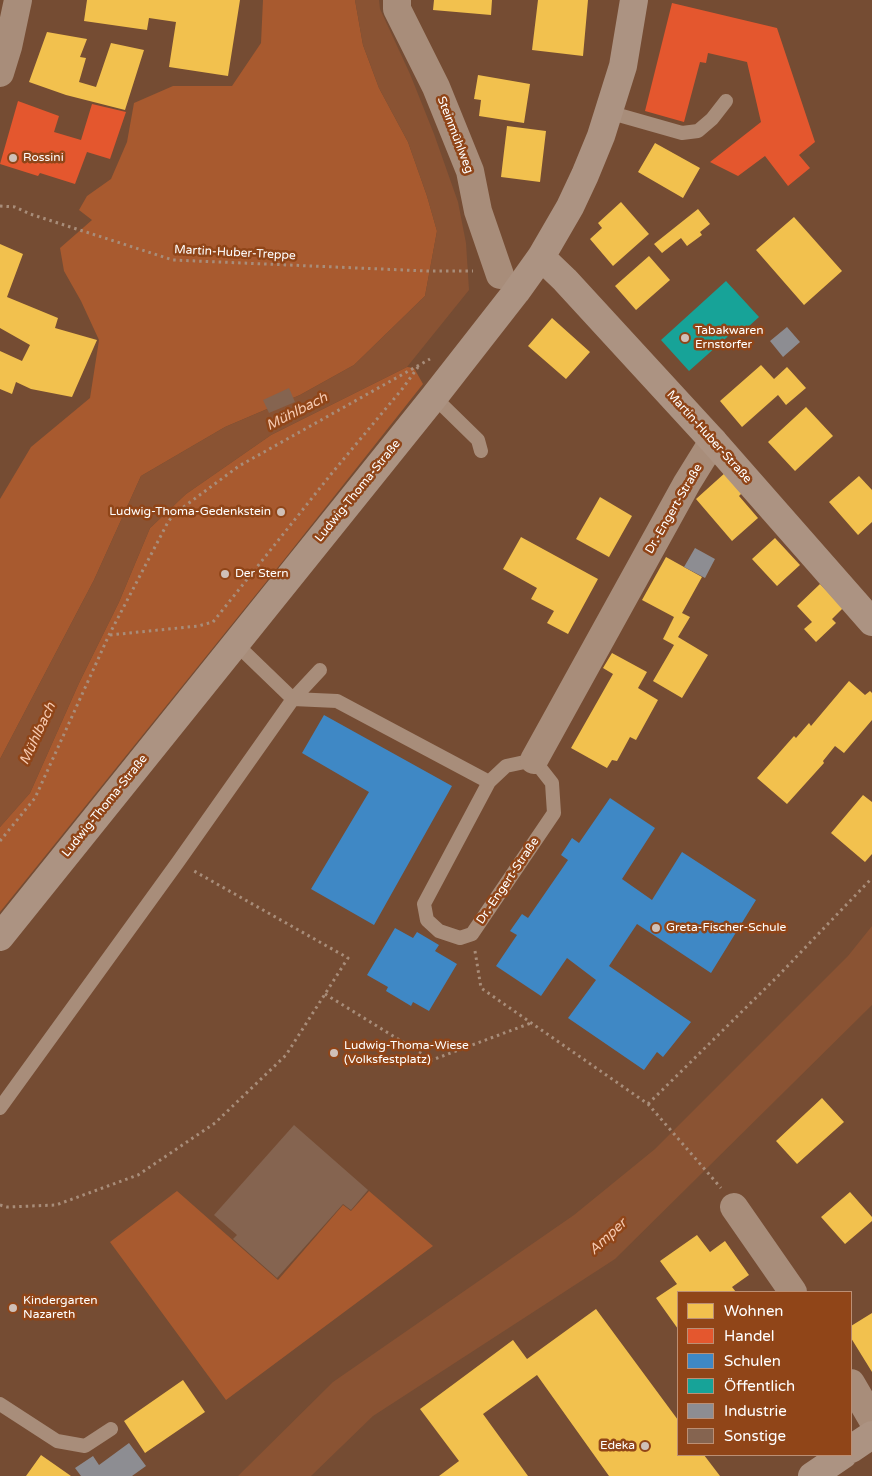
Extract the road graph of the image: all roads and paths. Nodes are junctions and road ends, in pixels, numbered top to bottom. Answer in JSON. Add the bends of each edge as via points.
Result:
{"nodes":[{"id":1,"x":18,"y":0,"type":"edge"},
{"id":2,"x":397,"y":0,"type":"edge"},
{"id":3,"x":634,"y":0,"type":"edge"},
{"id":4,"x":0,"y":73,"type":"edge"},
{"id":5,"x":726,"y":101,"type":"dead end"},
{"id":6,"x":608,"y":112,"type":"junction"},
{"id":7,"x":0,"y":206,"type":"edge"},
{"id":8,"x":541,"y":257,"type":"junction"},
{"id":9,"x":489,"y":273,"type":"joint"},
{"id":10,"x":432,"y":358,"type":"dead end"},
{"id":11,"x":419,"y":366,"type":"junction"},
{"id":12,"x":434,"y":396,"type":"junction"},
{"id":13,"x":713,"y":442,"type":"junction"},
{"id":14,"x":481,"y":451,"type":"dead end"},
{"id":15,"x":872,"y":622,"type":"edge"},
{"id":16,"x":109,"y":635,"type":"junction"},
{"id":17,"x":235,"y":643,"type":"junction"},
{"id":18,"x":320,"y":670,"type":"dead end"},
{"id":19,"x":293,"y":699,"type":"junction"},
{"id":20,"x":534,"y":760,"type":"junction"},
{"id":21,"x":489,"y":782,"type":"junction"},
{"id":22,"x":0,"y":841,"type":"edge"},
{"id":23,"x":178,"y":862,"type":"junction"},
{"id":24,"x":872,"y":878,"type":"edge"},
{"id":25,"x":472,"y":934,"type":"junction"},
{"id":26,"x":0,"y":937,"type":"edge"},
{"id":27,"x":325,"y":994,"type":"junction"},
{"id":28,"x":532,"y":1023,"type":"junction"},
{"id":29,"x":648,"y":1104,"type":"junction"},
{"id":30,"x":0,"y":1108,"type":"edge"},
{"id":31,"x":718,"y":1184,"type":"dead end"},
{"id":32,"x":0,"y":1205,"type":"edge"},
{"id":33,"x":734,"y":1206,"type":"dead end"},
{"id":34,"x":791,"y":1291,"type":"edge"},
{"id":35,"x":852,"y":1385,"type":"edge"},
{"id":36,"x":0,"y":1404,"type":"edge"},
{"id":37,"x":872,"y":1419,"type":"edge"},
{"id":38,"x":112,"y":1430,"type":"dead end"},
{"id":39,"x":872,"y":1435,"type":"edge"},
{"id":40,"x":852,"y":1448,"type":"edge"},
{"id":41,"x":842,"y":1456,"type":"edge"},
{"id":42,"x":812,"y":1476,"type":"edge"}],
"edges":[{"from":1,"to":4,"type":"street"},
{"from":2,"to":9,"type":"street","name":"Steinmühlweg","via":[[396,9],[436,87],[470,171]]},
{"from":3,"to":6,"type":"main road","name":"Ludwig-Thoma-Straße","via":[[623,66]]},
{"from":5,"to":6,"type":"lane","via":[[698,131],[682,133]]},
{"from":6,"to":8,"type":"main road","name":"Ludwig-Thoma-Straße","via":[[585,175]]},
{"from":7,"to":9,"type":"path","name":"Martin-Huber-Treppe","via":[[15,207],[173,260]]},
{"from":8,"to":12,"type":"main road","name":"Ludwig-Thoma-Straße"},
{"from":8,"to":13,"type":"main road","name":"Martin-Huber-Straße"},
{"from":10,"to":11,"type":"path"},
{"from":11,"to":16,"type":"path","via":[[239,466],[182,507],[168,522]]},
{"from":11,"to":16,"type":"path","via":[[213,622]]},
{"from":12,"to":14,"type":"lane","via":[[478,440]]},
{"from":12,"to":17,"type":"main road","name":"Ludwig-Thoma-Straße"},
{"from":13,"to":15,"type":"main road","name":"Martin-Huber-Straße"},
{"from":13,"to":20,"type":"street","name":"Dr.-Engert-Straße","via":[[684,480]]},
{"from":16,"to":22,"type":"path","via":[[34,798]]},
{"from":17,"to":19,"type":"lane"},
{"from":17,"to":26,"type":"main road","name":"Ludwig-Thoma-Straße"},
{"from":18,"to":19,"type":"lane"},
{"from":19,"to":21,"type":"lane","via":[[337,701]]},
{"from":19,"to":23,"type":"lane"},
{"from":20,"to":21,"type":"lane","name":"Dr.-Engert-Straße","via":[[506,766]]},
{"from":20,"to":25,"type":"lane","name":"Dr.-Engert-Straße","via":[[552,783],[554,813]]},
{"from":21,"to":25,"type":"lane","name":"Dr.-Engert-Straße","via":[[424,904],[427,920],[439,931],[460,938]]},
{"from":23,"to":27,"type":"path","via":[[348,958]]},
{"from":23,"to":30,"type":"lane"},
{"from":24,"to":29,"type":"path"},
{"from":25,"to":28,"type":"path","via":[[481,988]]},
{"from":27,"to":28,"type":"path","via":[[432,1060]]},
{"from":27,"to":32,"type":"path","via":[[286,1055],[215,1122],[138,1175],[56,1205]]},
{"from":28,"to":29,"type":"path"},
{"from":29,"to":31,"type":"path"},
{"from":33,"to":34,"type":"street"},
{"from":35,"to":37,"type":"street"},
{"from":36,"to":38,"type":"lane","via":[[57,1441],[85,1446]]},
{"from":39,"to":40,"type":"main road"},
{"from":41,"to":42,"type":"main road"}]}
